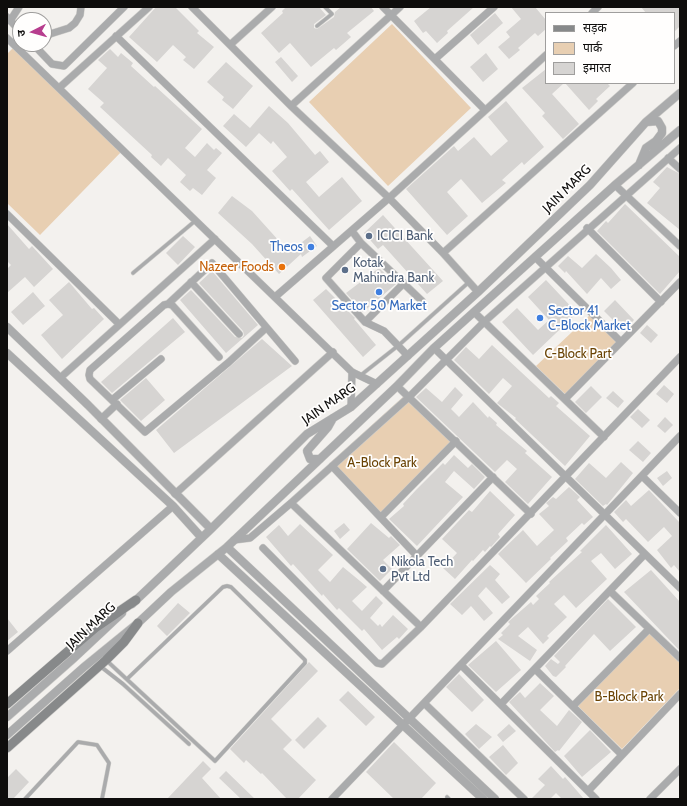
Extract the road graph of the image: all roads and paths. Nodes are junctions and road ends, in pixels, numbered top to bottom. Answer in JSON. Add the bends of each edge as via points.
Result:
{"nodes":[{"id":1,"x":20,"y":7,"type":"edge"},
{"id":2,"x":81,"y":7,"type":"edge"},
{"id":3,"x":124,"y":7,"type":"edge"},
{"id":4,"x":149,"y":7,"type":"edge"},
{"id":5,"x":192,"y":7,"type":"edge"},
{"id":6,"x":272,"y":7,"type":"edge"},
{"id":7,"x":326,"y":7,"type":"edge"},
{"id":8,"x":383,"y":7,"type":"edge"},
{"id":9,"x":400,"y":7,"type":"edge"},
{"id":10,"x":494,"y":7,"type":"edge"},
{"id":11,"x":392,"y":15,"type":"junction"},
{"id":12,"x":9,"y":19,"type":"edge"},
{"id":13,"x":317,"y":26,"type":"dead end"},
{"id":14,"x":52,"y":33,"type":"edge"},
{"id":15,"x":116,"y":36,"type":"junction"},
{"id":16,"x":7,"y":38,"type":"edge"},
{"id":17,"x":231,"y":44,"type":"junction"},
{"id":18,"x":41,"y":52,"type":"edge"},
{"id":19,"x":545,"y":56,"type":"edge"},
{"id":20,"x":435,"y":59,"type":"junction"},
{"id":21,"x":632,"y":84,"type":"edge"},
{"id":22,"x":59,"y":88,"type":"junction"},
{"id":23,"x":680,"y":93,"type":"edge"},
{"id":24,"x":291,"y":106,"type":"junction"},
{"id":25,"x":485,"y":110,"type":"junction"},
{"id":26,"x":646,"y":122,"type":"junction"},
{"id":27,"x":680,"y":130,"type":"edge"},
{"id":28,"x":680,"y":148,"type":"edge"},
{"id":29,"x":668,"y":158,"type":"junction"},
{"id":30,"x":639,"y":165,"type":"junction"},
{"id":31,"x":680,"y":169,"type":"edge"},
{"id":32,"x":615,"y":185,"type":"junction"},
{"id":33,"x":626,"y":195,"type":"junction"},
{"id":34,"x":389,"y":198,"type":"junction"},
{"id":35,"x":7,"y":214,"type":"edge"},
{"id":36,"x":196,"y":220,"type":"junction"},
{"id":37,"x":587,"y":228,"type":"junction"},
{"id":38,"x":352,"y":231,"type":"junction"},
{"id":39,"x":216,"y":239,"type":"junction"},
{"id":40,"x":361,"y":243,"type":"junction"},
{"id":41,"x":333,"y":246,"type":"junction"},
{"id":42,"x":680,"y":246,"type":"edge"},
{"id":43,"x":443,"y":253,"type":"junction"},
{"id":44,"x":535,"y":257,"type":"junction"},
{"id":45,"x":546,"y":268,"type":"junction"},
{"id":46,"x":133,"y":273,"type":"dead end"},
{"id":47,"x":191,"y":282,"type":"junction"},
{"id":48,"x":469,"y":282,"type":"junction"},
{"id":49,"x":680,"y":282,"type":"edge"},
{"id":50,"x":404,"y":284,"type":"junction"},
{"id":51,"x":478,"y":292,"type":"junction"},
{"id":52,"x":275,"y":297,"type":"junction"},
{"id":53,"x":422,"y":301,"type":"dead end"},
{"id":54,"x":661,"y":302,"type":"junction"},
{"id":55,"x":168,"y":304,"type":"junction"},
{"id":56,"x":474,"y":312,"type":"junction"},
{"id":57,"x":365,"y":322,"type":"junction"},
{"id":58,"x":484,"y":322,"type":"junction"},
{"id":59,"x":120,"y":324,"type":"junction"},
{"id":60,"x":7,"y":327,"type":"edge"},
{"id":61,"x":266,"y":328,"type":"junction"},
{"id":62,"x":239,"y":334,"type":"dead end"},
{"id":63,"x":622,"y":342,"type":"junction"},
{"id":64,"x":399,"y":345,"type":"junction"},
{"id":65,"x":434,"y":348,"type":"junction"},
{"id":66,"x":333,"y":352,"type":"junction"},
{"id":67,"x":7,"y":353,"type":"edge"},
{"id":68,"x":219,"y":356,"type":"dead end"},
{"id":69,"x":408,"y":356,"type":"junction"},
{"id":70,"x":680,"y":357,"type":"edge"},
{"id":71,"x":445,"y":358,"type":"junction"},
{"id":72,"x":161,"y":359,"type":"dead end"},
{"id":73,"x":295,"y":361,"type":"dead end"},
{"id":74,"x":352,"y":372,"type":"junction"},
{"id":75,"x":361,"y":375,"type":"junction"},
{"id":76,"x":60,"y":378,"type":"junction"},
{"id":77,"x":377,"y":384,"type":"junction"},
{"id":78,"x":397,"y":386,"type":"junction"},
{"id":79,"x":409,"y":398,"type":"junction"},
{"id":80,"x":565,"y":399,"type":"junction"},
{"id":81,"x":114,"y":402,"type":"junction"},
{"id":82,"x":351,"y":407,"type":"junction"},
{"id":83,"x":333,"y":418,"type":"junction"},
{"id":84,"x":101,"y":419,"type":"junction"},
{"id":85,"x":680,"y":436,"type":"edge"},
{"id":86,"x":604,"y":437,"type":"junction"},
{"id":87,"x":456,"y":441,"type":"junction"},
{"id":88,"x":320,"y":459,"type":"junction"},
{"id":89,"x":332,"y":466,"type":"junction"},
{"id":90,"x":642,"y":476,"type":"junction"},
{"id":91,"x":493,"y":477,"type":"junction"},
{"id":92,"x":566,"y":478,"type":"junction"},
{"id":93,"x":175,"y":494,"type":"junction"},
{"id":94,"x":291,"y":503,"type":"junction"},
{"id":95,"x":173,"y":506,"type":"junction"},
{"id":96,"x":680,"y":513,"type":"edge"},
{"id":97,"x":531,"y":514,"type":"junction"},
{"id":98,"x":604,"y":515,"type":"junction"},
{"id":99,"x":381,"y":517,"type":"junction"},
{"id":100,"x":211,"y":529,"type":"junction"},
{"id":101,"x":201,"y":537,"type":"junction"},
{"id":102,"x":234,"y":540,"type":"junction"},
{"id":103,"x":227,"y":547,"type":"junction"},
{"id":104,"x":263,"y":548,"type":"dead end"},
{"id":105,"x":218,"y":554,"type":"junction"},
{"id":106,"x":646,"y":554,"type":"junction"},
{"id":107,"x":417,"y":556,"type":"junction"},
{"id":108,"x":680,"y":588,"type":"edge"},
{"id":109,"x":383,"y":591,"type":"junction"},
{"id":110,"x":610,"y":591,"type":"junction"},
{"id":111,"x":136,"y":600,"type":"junction"},
{"id":112,"x":138,"y":623,"type":"junction"},
{"id":113,"x":421,"y":627,"type":"junction"},
{"id":114,"x":649,"y":628,"type":"junction"},
{"id":115,"x":7,"y":651,"type":"edge"},
{"id":116,"x":680,"y":658,"type":"edge"},
{"id":117,"x":103,"y":663,"type":"junction"},
{"id":118,"x":461,"y":665,"type":"junction"},
{"id":119,"x":535,"y":669,"type":"junction"},
{"id":120,"x":127,"y":679,"type":"junction"},
{"id":121,"x":680,"y":694,"type":"edge"},
{"id":122,"x":424,"y":703,"type":"junction"},
{"id":123,"x":7,"y":704,"type":"edge"},
{"id":124,"x":501,"y":704,"type":"junction"},
{"id":125,"x":573,"y":706,"type":"junction"},
{"id":126,"x":7,"y":717,"type":"edge"},
{"id":127,"x":407,"y":721,"type":"junction"},
{"id":128,"x":7,"y":735,"type":"edge"},
{"id":129,"x":189,"y":744,"type":"dead end"},
{"id":130,"x":7,"y":748,"type":"edge"},
{"id":131,"x":622,"y":755,"type":"junction"},
{"id":132,"x":680,"y":769,"type":"edge"},
{"id":133,"x":588,"y":791,"type":"junction"},
{"id":134,"x":25,"y":799,"type":"edge"},
{"id":135,"x":102,"y":799,"type":"edge"},
{"id":136,"x":332,"y":799,"type":"edge"},
{"id":137,"x":484,"y":799,"type":"edge"},
{"id":138,"x":496,"y":799,"type":"edge"},
{"id":139,"x":524,"y":799,"type":"edge"},
{"id":140,"x":596,"y":799,"type":"edge"},
{"id":141,"x":650,"y":799,"type":"edge"}],
"edges":[{"from":1,"to":12,"type":"street"},
{"from":2,"to":14,"type":"street","via":[[75,23],[69,28]]},
{"from":3,"to":18,"type":"street","via":[[64,66],[52,64]]},
{"from":4,"to":15,"type":"street"},
{"from":5,"to":17,"type":"street"},
{"from":6,"to":17,"type":"street"},
{"from":7,"to":13,"type":"lane","via":[[332,14]]},
{"from":8,"to":11,"type":"street"},
{"from":9,"to":11,"type":"street"},
{"from":10,"to":20,"type":"street"},
{"from":11,"to":20,"type":"street"},
{"from":11,"to":24,"type":"street"},
{"from":15,"to":22,"type":"street"},
{"from":15,"to":41,"type":"street"},
{"from":16,"to":22,"type":"street"},
{"from":17,"to":24,"type":"street"},
{"from":19,"to":25,"type":"street"},
{"from":20,"to":25,"type":"street"},
{"from":21,"to":43,"type":"street"},
{"from":22,"to":36,"type":"street"},
{"from":23,"to":26,"type":"street","name":"JAIN MARG"},
{"from":24,"to":34,"type":"street"},
{"from":25,"to":34,"type":"street"},
{"from":26,"to":30,"type":"street","via":[[658,121],[662,133],[646,148]]},
{"from":26,"to":51,"type":"street","name":"JAIN MARG","via":[[590,185]]},
{"from":27,"to":30,"type":"street","name":"JAIN MARG"},
{"from":28,"to":29,"type":"street"},
{"from":29,"to":31,"type":"street"},
{"from":29,"to":33,"type":"street"},
{"from":30,"to":32,"type":"street","name":"JAIN MARG"},
{"from":32,"to":33,"type":"street"},
{"from":32,"to":44,"type":"street","name":"JAIN MARG"},
{"from":33,"to":37,"type":"street"},
{"from":33,"to":42,"type":"street"},
{"from":34,"to":38,"type":"street"},
{"from":34,"to":43,"type":"street"},
{"from":35,"to":59,"type":"street"},
{"from":36,"to":39,"type":"street"},
{"from":36,"to":46,"type":"lane"},
{"from":37,"to":45,"type":"street"},
{"from":37,"to":54,"type":"street"},
{"from":38,"to":40,"type":"street"},
{"from":38,"to":41,"type":"street"},
{"from":39,"to":52,"type":"street"},
{"from":39,"to":59,"type":"street"},
{"from":40,"to":50,"type":"street"},
{"from":40,"to":57,"type":"street","via":[[326,278]]},
{"from":41,"to":52,"type":"street"},
{"from":43,"to":48,"type":"street"},
{"from":44,"to":45,"type":"street"},
{"from":44,"to":56,"type":"street","name":"JAIN MARG"},
{"from":45,"to":58,"type":"street"},
{"from":45,"to":63,"type":"street"},
{"from":47,"to":55,"type":"street"},
{"from":47,"to":61,"type":"street","via":[[212,263]]},
{"from":47,"to":62,"type":"street"},
{"from":48,"to":51,"type":"street"},
{"from":48,"to":64,"type":"lane"},
{"from":49,"to":54,"type":"street"},
{"from":50,"to":53,"type":"street"},
{"from":50,"to":57,"type":"street"},
{"from":51,"to":69,"type":"street","name":"JAIN MARG"},
{"from":52,"to":66,"type":"street"},
{"from":54,"to":63,"type":"street"},
{"from":55,"to":68,"type":"street","via":[[172,305]]},
{"from":55,"to":81,"type":"street","via":[[90,370],[90,379]]},
{"from":56,"to":58,"type":"street"},
{"from":56,"to":65,"type":"street","name":"JAIN MARG"},
{"from":57,"to":64,"type":"street","via":[[384,331]]},
{"from":58,"to":71,"type":"street"},
{"from":58,"to":80,"type":"street"},
{"from":59,"to":76,"type":"street"},
{"from":60,"to":76,"type":"street"},
{"from":61,"to":73,"type":"street"},
{"from":61,"to":81,"type":"street","via":[[145,432]]},
{"from":63,"to":80,"type":"street"},
{"from":64,"to":69,"type":"street"},
{"from":64,"to":75,"type":"lane"},
{"from":65,"to":71,"type":"street"},
{"from":65,"to":78,"type":"street","name":"JAIN MARG"},
{"from":66,"to":74,"type":"street"},
{"from":66,"to":93,"type":"street"},
{"from":67,"to":95,"type":"street"},
{"from":69,"to":77,"type":"street","name":"JAIN MARG"},
{"from":70,"to":86,"type":"street"},
{"from":71,"to":79,"type":"street"},
{"from":71,"to":92,"type":"street"},
{"from":72,"to":81,"type":"street"},
{"from":74,"to":75,"type":"street"},
{"from":74,"to":82,"type":"street"},
{"from":75,"to":77,"type":"street"},
{"from":76,"to":84,"type":"street"},
{"from":77,"to":82,"type":"street","name":"JAIN MARG"},
{"from":78,"to":79,"type":"street"},
{"from":78,"to":88,"type":"street","name":"JAIN MARG"},
{"from":79,"to":87,"type":"street"},
{"from":79,"to":89,"type":"street"},
{"from":80,"to":86,"type":"street"},
{"from":81,"to":84,"type":"street"},
{"from":82,"to":83,"type":"street","name":"JAIN MARG"},
{"from":83,"to":88,"type":"street","via":[[307,451],[310,459]]},
{"from":83,"to":100,"type":"street","name":"JAIN MARG","via":[[319,424],[307,434]]},
{"from":84,"to":93,"type":"street"},
{"from":85,"to":90,"type":"street"},
{"from":86,"to":92,"type":"street"},
{"from":87,"to":91,"type":"street"},
{"from":87,"to":99,"type":"street"},
{"from":88,"to":102,"type":"street","name":"JAIN MARG"},
{"from":89,"to":94,"type":"street"},
{"from":89,"to":99,"type":"street"},
{"from":90,"to":96,"type":"street"},
{"from":90,"to":98,"type":"street"},
{"from":91,"to":97,"type":"street"},
{"from":91,"to":107,"type":"street"},
{"from":92,"to":97,"type":"street"},
{"from":92,"to":98,"type":"street"},
{"from":93,"to":100,"type":"street"},
{"from":94,"to":102,"type":"street","via":[[250,538]]},
{"from":94,"to":109,"type":"street"},
{"from":95,"to":101,"type":"street"},
{"from":95,"to":115,"type":"street"},
{"from":97,"to":113,"type":"street"},
{"from":98,"to":106,"type":"street"},
{"from":98,"to":118,"type":"street"},
{"from":99,"to":107,"type":"street"},
{"from":100,"to":101,"type":"street","name":"JAIN MARG"},
{"from":101,"to":111,"type":"street","name":"JAIN MARG"},
{"from":102,"to":103,"type":"street","name":"JAIN MARG"},
{"from":103,"to":105,"type":"street","name":"JAIN MARG"},
{"from":103,"to":127,"type":"street"},
{"from":104,"to":113,"type":"street","via":[[378,663],[387,661]]},
{"from":105,"to":112,"type":"street","name":"JAIN MARG"},
{"from":105,"to":127,"type":"street"},
{"from":106,"to":108,"type":"street"},
{"from":106,"to":110,"type":"street"},
{"from":107,"to":109,"type":"street"},
{"from":109,"to":113,"type":"street"},
{"from":110,"to":114,"type":"street"},
{"from":110,"to":119,"type":"street"},
{"from":111,"to":123,"type":"main road","via":[[95,628]]},
{"from":111,"to":126,"type":"street","name":"JAIN MARG"},
{"from":112,"to":117,"type":"main road"},
{"from":112,"to":128,"type":"street","name":"JAIN MARG"},
{"from":114,"to":116,"type":"street"},
{"from":114,"to":125,"type":"street"},
{"from":117,"to":120,"type":"lane"},
{"from":117,"to":129,"type":"lane"},
{"from":117,"to":130,"type":"main road"},
{"from":118,"to":122,"type":"street"},
{"from":118,"to":124,"type":"street"},
{"from":119,"to":124,"type":"street"},
{"from":119,"to":125,"type":"street"},
{"from":120,"to":120,"type":"lane","via":[[227,586],[231,587],[305,660],[305,663],[215,760]]},
{"from":121,"to":131,"type":"street"},
{"from":122,"to":127,"type":"street"},
{"from":122,"to":139,"type":"street"},
{"from":124,"to":133,"type":"street"},
{"from":125,"to":131,"type":"street"},
{"from":127,"to":136,"type":"street"},
{"from":127,"to":137,"type":"street"},
{"from":127,"to":138,"type":"street"},
{"from":131,"to":133,"type":"street"},
{"from":132,"to":141,"type":"street"},
{"from":133,"to":140,"type":"street"},
{"from":134,"to":135,"type":"lane","via":[[78,742],[97,745],[109,763]]}]}
